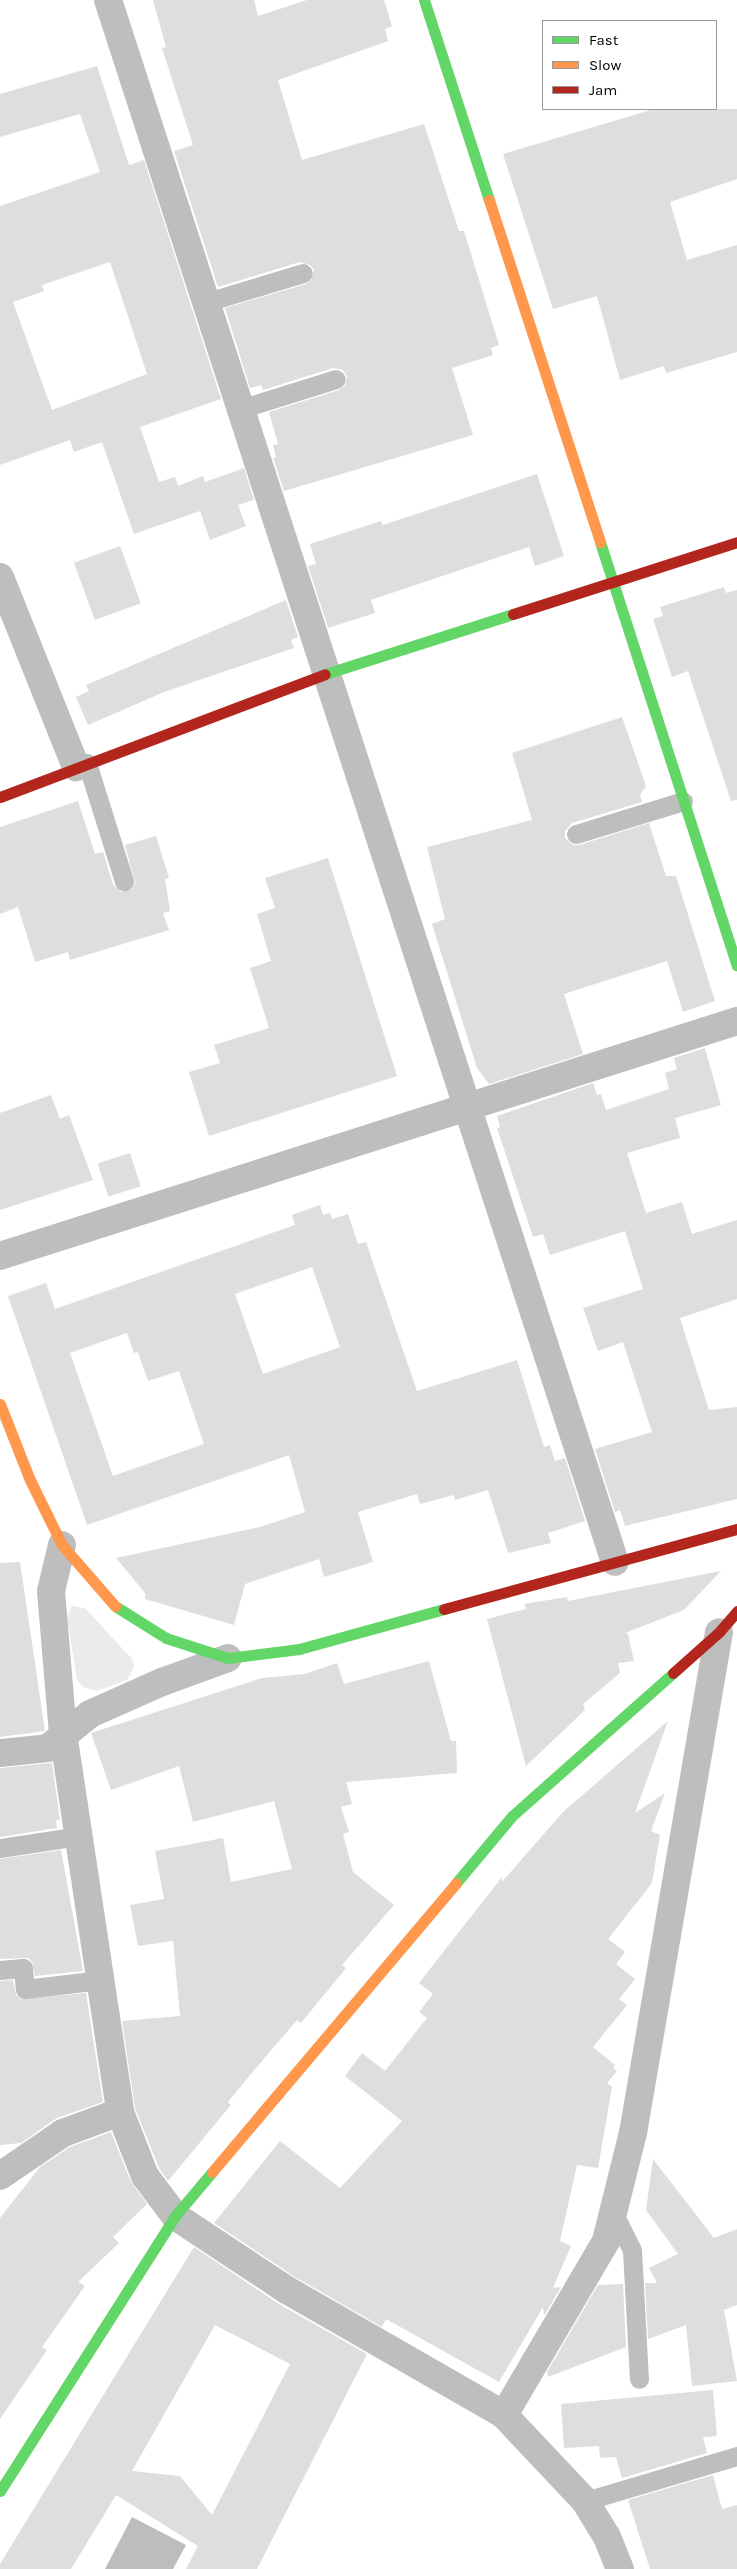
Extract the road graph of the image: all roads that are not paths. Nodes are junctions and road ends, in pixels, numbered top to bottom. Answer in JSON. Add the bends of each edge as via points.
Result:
{"nodes":[{"id":1,"x":108,"y":0,"type":"edge"},
{"id":2,"x":424,"y":0,"type":"edge"},
{"id":3,"x":303,"y":273,"type":"dead end"},
{"id":4,"x":207,"y":302,"type":"junction"},
{"id":5,"x":336,"y":379,"type":"dead end"},
{"id":6,"x":242,"y":408,"type":"junction"},
{"id":7,"x":737,"y":542,"type":"edge"},
{"id":8,"x":0,"y":577,"type":"edge"},
{"id":9,"x":611,"y":582,"type":"junction"},
{"id":10,"x":329,"y":673,"type":"junction"},
{"id":11,"x":82,"y":765,"type":"junction"},
{"id":12,"x":0,"y":797,"type":"edge"},
{"id":13,"x":683,"y":801,"type":"junction"},
{"id":14,"x":576,"y":834,"type":"dead end"},
{"id":15,"x":124,"y":881,"type":"dead end"},
{"id":16,"x":737,"y":965,"type":"edge"},
{"id":17,"x":737,"y":1022,"type":"edge"},
{"id":18,"x":468,"y":1106,"type":"junction"},
{"id":19,"x":0,"y":1256,"type":"edge"},
{"id":20,"x":0,"y":1404,"type":"edge"},
{"id":21,"x":737,"y":1530,"type":"edge"},
{"id":22,"x":62,"y":1545,"type":"junction"},
{"id":23,"x":615,"y":1562,"type":"junction"},
{"id":24,"x":737,"y":1611,"type":"edge"},
{"id":25,"x":719,"y":1632,"type":"junction"},
{"id":26,"x":228,"y":1658,"type":"junction"},
{"id":27,"x":63,"y":1733,"type":"junction"},
{"id":28,"x":0,"y":1753,"type":"edge"},
{"id":29,"x":78,"y":1836,"type":"junction"},
{"id":30,"x":0,"y":1848,"type":"edge"},
{"id":31,"x":0,"y":1970,"type":"edge"},
{"id":32,"x":100,"y":1980,"type":"junction"},
{"id":33,"x":120,"y":2112,"type":"junction"},
{"id":34,"x":0,"y":2176,"type":"edge"},
{"id":35,"x":613,"y":2212,"type":"junction"},
{"id":36,"x":175,"y":2216,"type":"junction"},
{"id":37,"x":638,"y":2379,"type":"dead end"},
{"id":38,"x":504,"y":2415,"type":"junction"},
{"id":39,"x":737,"y":2456,"type":"edge"},
{"id":40,"x":0,"y":2491,"type":"edge"},
{"id":41,"x":585,"y":2500,"type":"junction"},
{"id":42,"x":620,"y":2569,"type":"edge"}],
"edges":[{"from":1,"to":4,"type":"street"},
{"from":2,"to":9,"type":"street"},
{"from":3,"to":4,"type":"lane"},
{"from":4,"to":6,"type":"street"},
{"from":5,"to":6,"type":"lane"},
{"from":6,"to":10,"type":"street"},
{"from":7,"to":9,"type":"street"},
{"from":8,"to":11,"type":"street"},
{"from":9,"to":10,"type":"street"},
{"from":9,"to":13,"type":"street"},
{"from":10,"to":11,"type":"street"},
{"from":10,"to":18,"type":"street"},
{"from":11,"to":12,"type":"street"},
{"from":11,"to":15,"type":"lane"},
{"from":13,"to":14,"type":"lane"},
{"from":13,"to":16,"type":"street"},
{"from":17,"to":18,"type":"street"},
{"from":18,"to":19,"type":"street"},
{"from":18,"to":23,"type":"street"},
{"from":20,"to":22,"type":"street","via":[[30,1480]]},
{"from":21,"to":23,"type":"street"},
{"from":22,"to":26,"type":"street","via":[[112,1604],[166,1638]]},
{"from":22,"to":27,"type":"street","via":[[51,1592]]},
{"from":23,"to":26,"type":"street","via":[[299,1650]]},
{"from":24,"to":25,"type":"street"},
{"from":25,"to":35,"type":"street","via":[[633,2133]]},
{"from":25,"to":36,"type":"street","via":[[512,1816]]},
{"from":26,"to":27,"type":"street","via":[[162,1682],[90,1714]]},
{"from":27,"to":28,"type":"street","via":[[48,1748]]},
{"from":27,"to":29,"type":"street"},
{"from":29,"to":30,"type":"lane"},
{"from":29,"to":32,"type":"street"},
{"from":31,"to":32,"type":"lane","via":[[23,1968],[24,1989]]},
{"from":32,"to":33,"type":"street"},
{"from":33,"to":34,"type":"street","via":[[63,2134]]},
{"from":33,"to":36,"type":"street","via":[[145,2176]]},
{"from":35,"to":37,"type":"lane","via":[[632,2250]]},
{"from":35,"to":38,"type":"street","via":[[606,2242]]},
{"from":36,"to":38,"type":"street","via":[[287,2290]]},
{"from":36,"to":40,"type":"street"},
{"from":38,"to":41,"type":"street"},
{"from":39,"to":41,"type":"lane"},
{"from":41,"to":42,"type":"street","via":[[607,2536]]}]}
